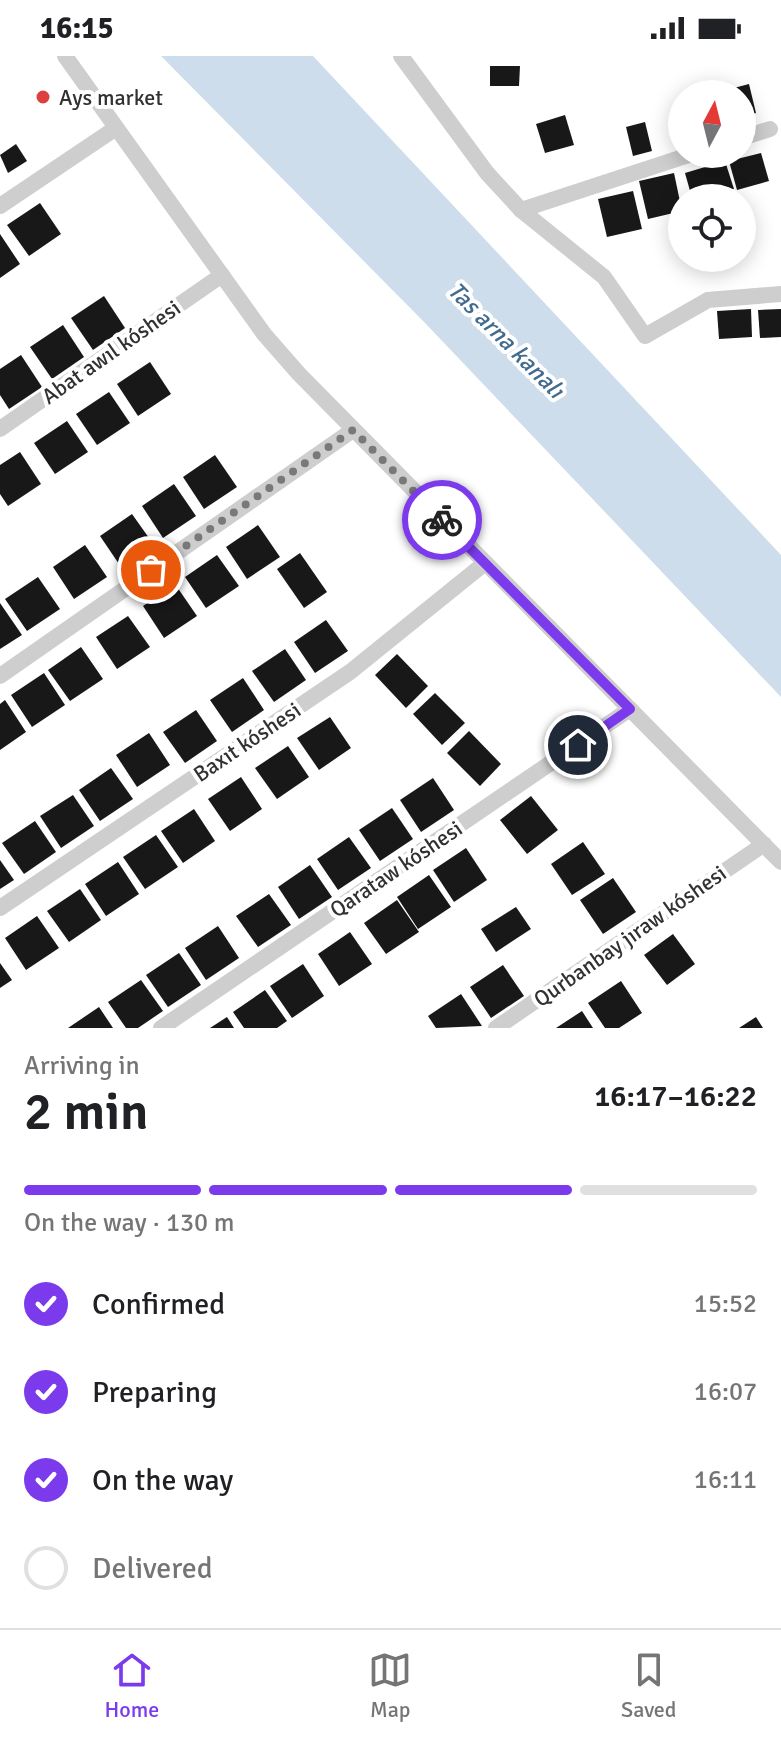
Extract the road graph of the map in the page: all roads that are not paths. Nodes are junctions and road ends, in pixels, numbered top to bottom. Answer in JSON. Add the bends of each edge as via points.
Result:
{"nodes":[{"id":1,"x":65,"y":56,"type":"edge"},
{"id":2,"x":401,"y":56,"type":"edge"},
{"id":3,"x":116,"y":128,"type":"junction"},
{"id":4,"x":770,"y":129,"type":"dead end"},
{"id":5,"x":756,"y":134,"type":"edge"},
{"id":6,"x":668,"y":162,"type":"edge"},
{"id":7,"x":0,"y":206,"type":"edge"},
{"id":8,"x":521,"y":210,"type":"junction"},
{"id":9,"x":222,"y":275,"type":"junction"},
{"id":10,"x":781,"y":294,"type":"edge"},
{"id":11,"x":0,"y":429,"type":"edge"},
{"id":12,"x":353,"y":430,"type":"junction"},
{"id":13,"x":485,"y":563,"type":"junction"},
{"id":14,"x":0,"y":676,"type":"edge"},
{"id":15,"x":630,"y":709,"type":"junction"},
{"id":16,"x":764,"y":844,"type":"junction"},
{"id":17,"x":781,"y":862,"type":"edge"},
{"id":18,"x":0,"y":908,"type":"edge"},
{"id":19,"x":161,"y":1028,"type":"edge"},
{"id":20,"x":496,"y":1028,"type":"edge"}],
"edges":[{"from":1,"to":3,"type":"street"},
{"from":2,"to":8,"type":"street","via":[[487,173]]},
{"from":3,"to":7,"type":"street"},
{"from":3,"to":9,"type":"street"},
{"from":4,"to":5,"type":"street"},
{"from":6,"to":8,"type":"street"},
{"from":8,"to":10,"type":"street","via":[[604,277],[645,336],[708,300]]},
{"from":9,"to":11,"type":"street","name":"Abat awıl kóshesi"},
{"from":9,"to":12,"type":"street","via":[[264,334]]},
{"from":12,"to":13,"type":"street"},
{"from":12,"to":14,"type":"street"},
{"from":13,"to":15,"type":"street"},
{"from":13,"to":18,"type":"street","name":"Baxıt kóshesi","via":[[350,672]]},
{"from":15,"to":16,"type":"street"},
{"from":15,"to":19,"type":"street","name":"Qarataw kóshesi"},
{"from":16,"to":17,"type":"street"},
{"from":16,"to":20,"type":"street","name":"Qurbanbay jıraw kóshesi"}]}
